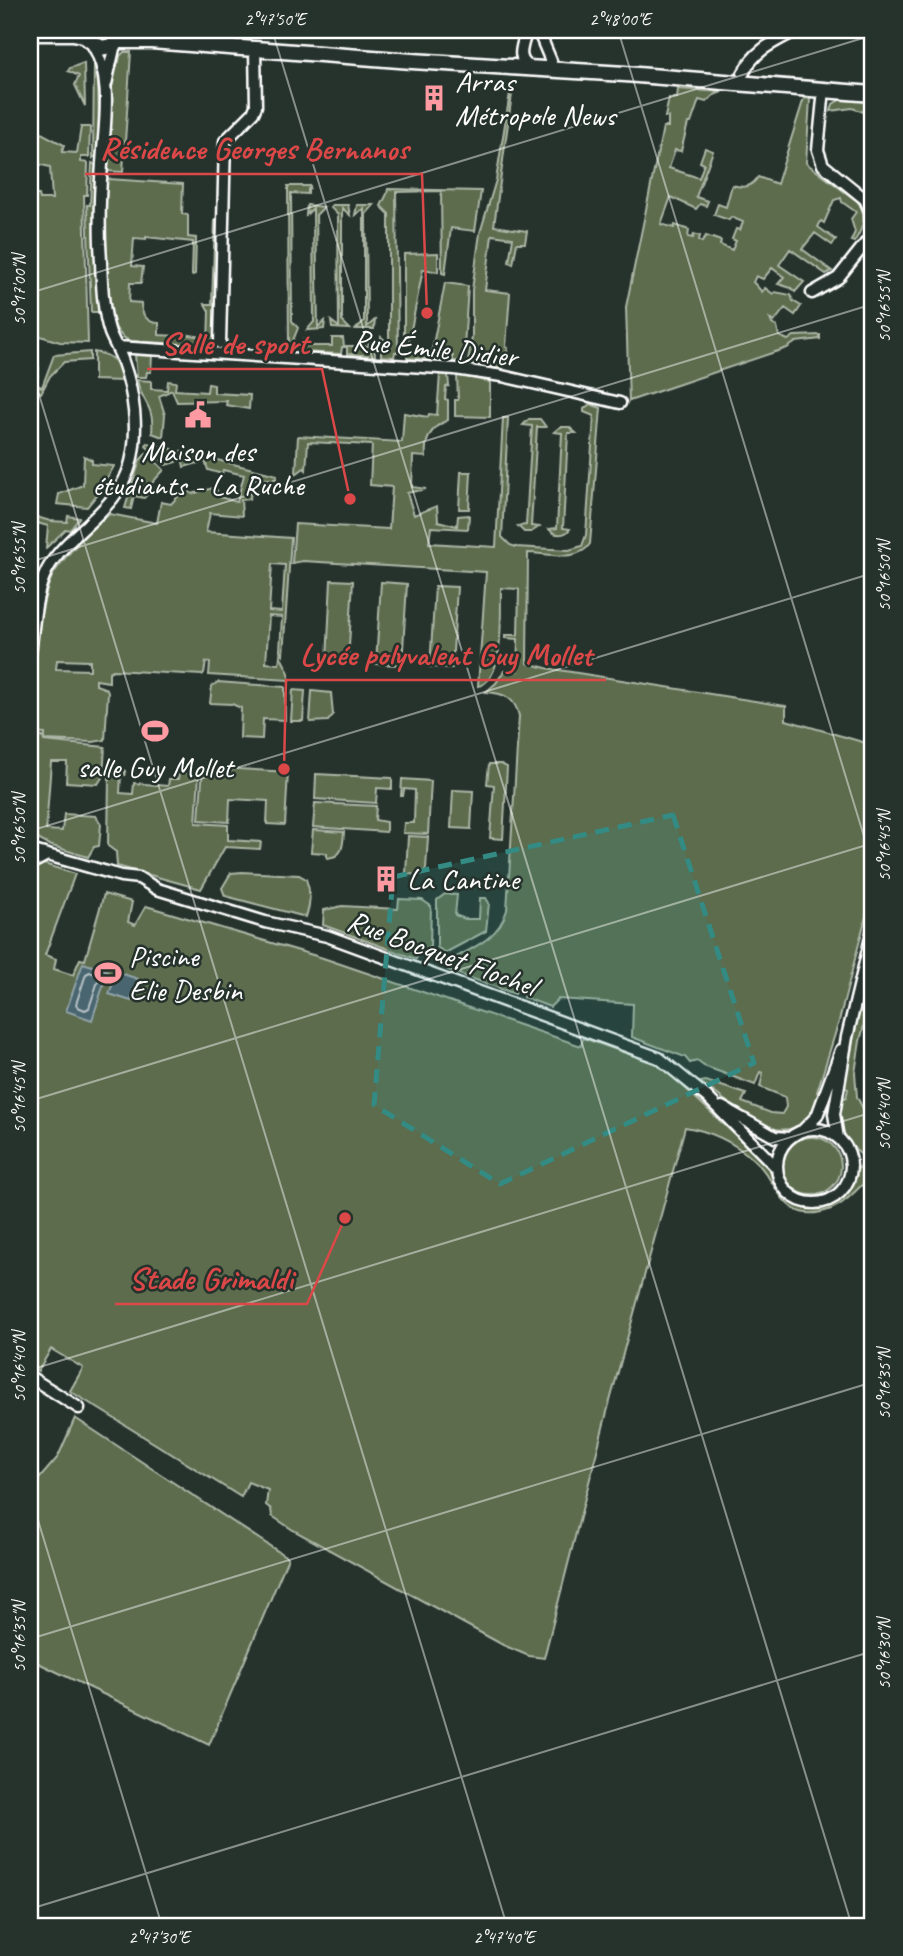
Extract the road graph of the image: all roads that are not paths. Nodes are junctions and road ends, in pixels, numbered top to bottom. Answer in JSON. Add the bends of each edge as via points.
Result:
{"nodes":[{"id":1,"x":527,"y":30,"type":"edge"},
{"id":2,"x":538,"y":30,"type":"edge"},
{"id":3,"x":797,"y":30,"type":"edge"},
{"id":4,"x":30,"y":33,"type":"edge"},
{"id":5,"x":136,"y":35,"type":"edge"},
{"id":6,"x":89,"y":38,"type":"edge"},
{"id":7,"x":118,"y":38,"type":"edge"},
{"id":8,"x":255,"y":49,"type":"junction"},
{"id":9,"x":551,"y":61,"type":"junction"},
{"id":10,"x":527,"y":63,"type":"junction"},
{"id":11,"x":743,"y":74,"type":"junction"},
{"id":12,"x":105,"y":84,"type":"junction"},
{"id":13,"x":873,"y":85,"type":"edge"},
{"id":14,"x":824,"y":89,"type":"junction"},
{"id":15,"x":873,"y":94,"type":"edge"},
{"id":16,"x":873,"y":217,"type":"edge"},
{"id":17,"x":873,"y":234,"type":"edge"},
{"id":18,"x":812,"y":293,"type":"dead end"},
{"id":19,"x":220,"y":343,"type":"dead end"},
{"id":20,"x":117,"y":347,"type":"junction"},
{"id":21,"x":620,"y":403,"type":"dead end"},
{"id":22,"x":30,"y":653,"type":"edge"},
{"id":23,"x":30,"y":850,"type":"edge"},
{"id":24,"x":47,"y":855,"type":"junction"},
{"id":25,"x":30,"y":864,"type":"edge"},
{"id":26,"x":873,"y":929,"type":"edge"},
{"id":27,"x":847,"y":1037,"type":"junction"},
{"id":28,"x":707,"y":1097,"type":"junction"},
{"id":29,"x":802,"y":1131,"type":"junction"},
{"id":30,"x":789,"y":1138,"type":"junction"},
{"id":31,"x":838,"y":1138,"type":"junction"},
{"id":32,"x":776,"y":1167,"type":"junction"},
{"id":33,"x":30,"y":1377,"type":"edge"},
{"id":34,"x":79,"y":1408,"type":"dead end"}],
"edges":[{"from":1,"to":10,"type":"street","via":[[521,50]]},
{"from":2,"to":9,"type":"street"},
{"from":3,"to":11,"type":"street","via":[[759,51]]},
{"from":4,"to":6,"type":"main road"},
{"from":5,"to":7,"type":"main road"},
{"from":5,"to":8,"type":"main road"},
{"from":5,"to":10,"type":"main road"},
{"from":6,"to":7,"type":"main road","via":[[106,48]]},
{"from":6,"to":12,"type":"street"},
{"from":7,"to":12,"type":"street"},
{"from":8,"to":10,"type":"main road"},
{"from":8,"to":19,"type":"street","via":[[256,106],[225,141]]},
{"from":9,"to":10,"type":"main road"},
{"from":9,"to":11,"type":"main road"},
{"from":10,"to":14,"type":"main road"},
{"from":11,"to":13,"type":"main road"},
{"from":12,"to":20,"type":"street","via":[[100,242],[106,314]]},
{"from":14,"to":15,"type":"main road"},
{"from":14,"to":16,"type":"street","via":[[818,150],[823,165],[866,199]]},
{"from":17,"to":18,"type":"street","via":[[838,278]]},
{"from":20,"to":21,"type":"street","name":"Rue Émile Didier","via":[[455,369]]},
{"from":20,"to":22,"type":"street","via":[[134,408],[131,463],[105,508],[48,568],[39,589]]},
{"from":23,"to":24,"type":"street","name":"Rue Bocquet Flochel"},
{"from":24,"to":25,"type":"street"},
{"from":24,"to":28,"type":"street","name":"Rue Bocquet Flochel","via":[[265,922],[327,936],[625,1045],[668,1064]]},
{"from":26,"to":27,"type":"street"},
{"from":27,"to":29,"type":"street","via":[[817,1116]]},
{"from":27,"to":31,"type":"street","via":[[834,1114]]},
{"from":28,"to":30,"type":"street","name":"Rue Bocquet Flochel","via":[[756,1128]]},
{"from":28,"to":32,"type":"street","name":"Rue Bocquet Flochel"},
{"from":29,"to":30,"type":"street"},
{"from":29,"to":31,"type":"street","via":[[821,1130]]},
{"from":30,"to":32,"type":"street"},
{"from":31,"to":32,"type":"street","via":[[848,1152],[850,1171],[841,1191],[832,1198],[811,1203],[791,1196]]},
{"from":33,"to":34,"type":"street"}]}
